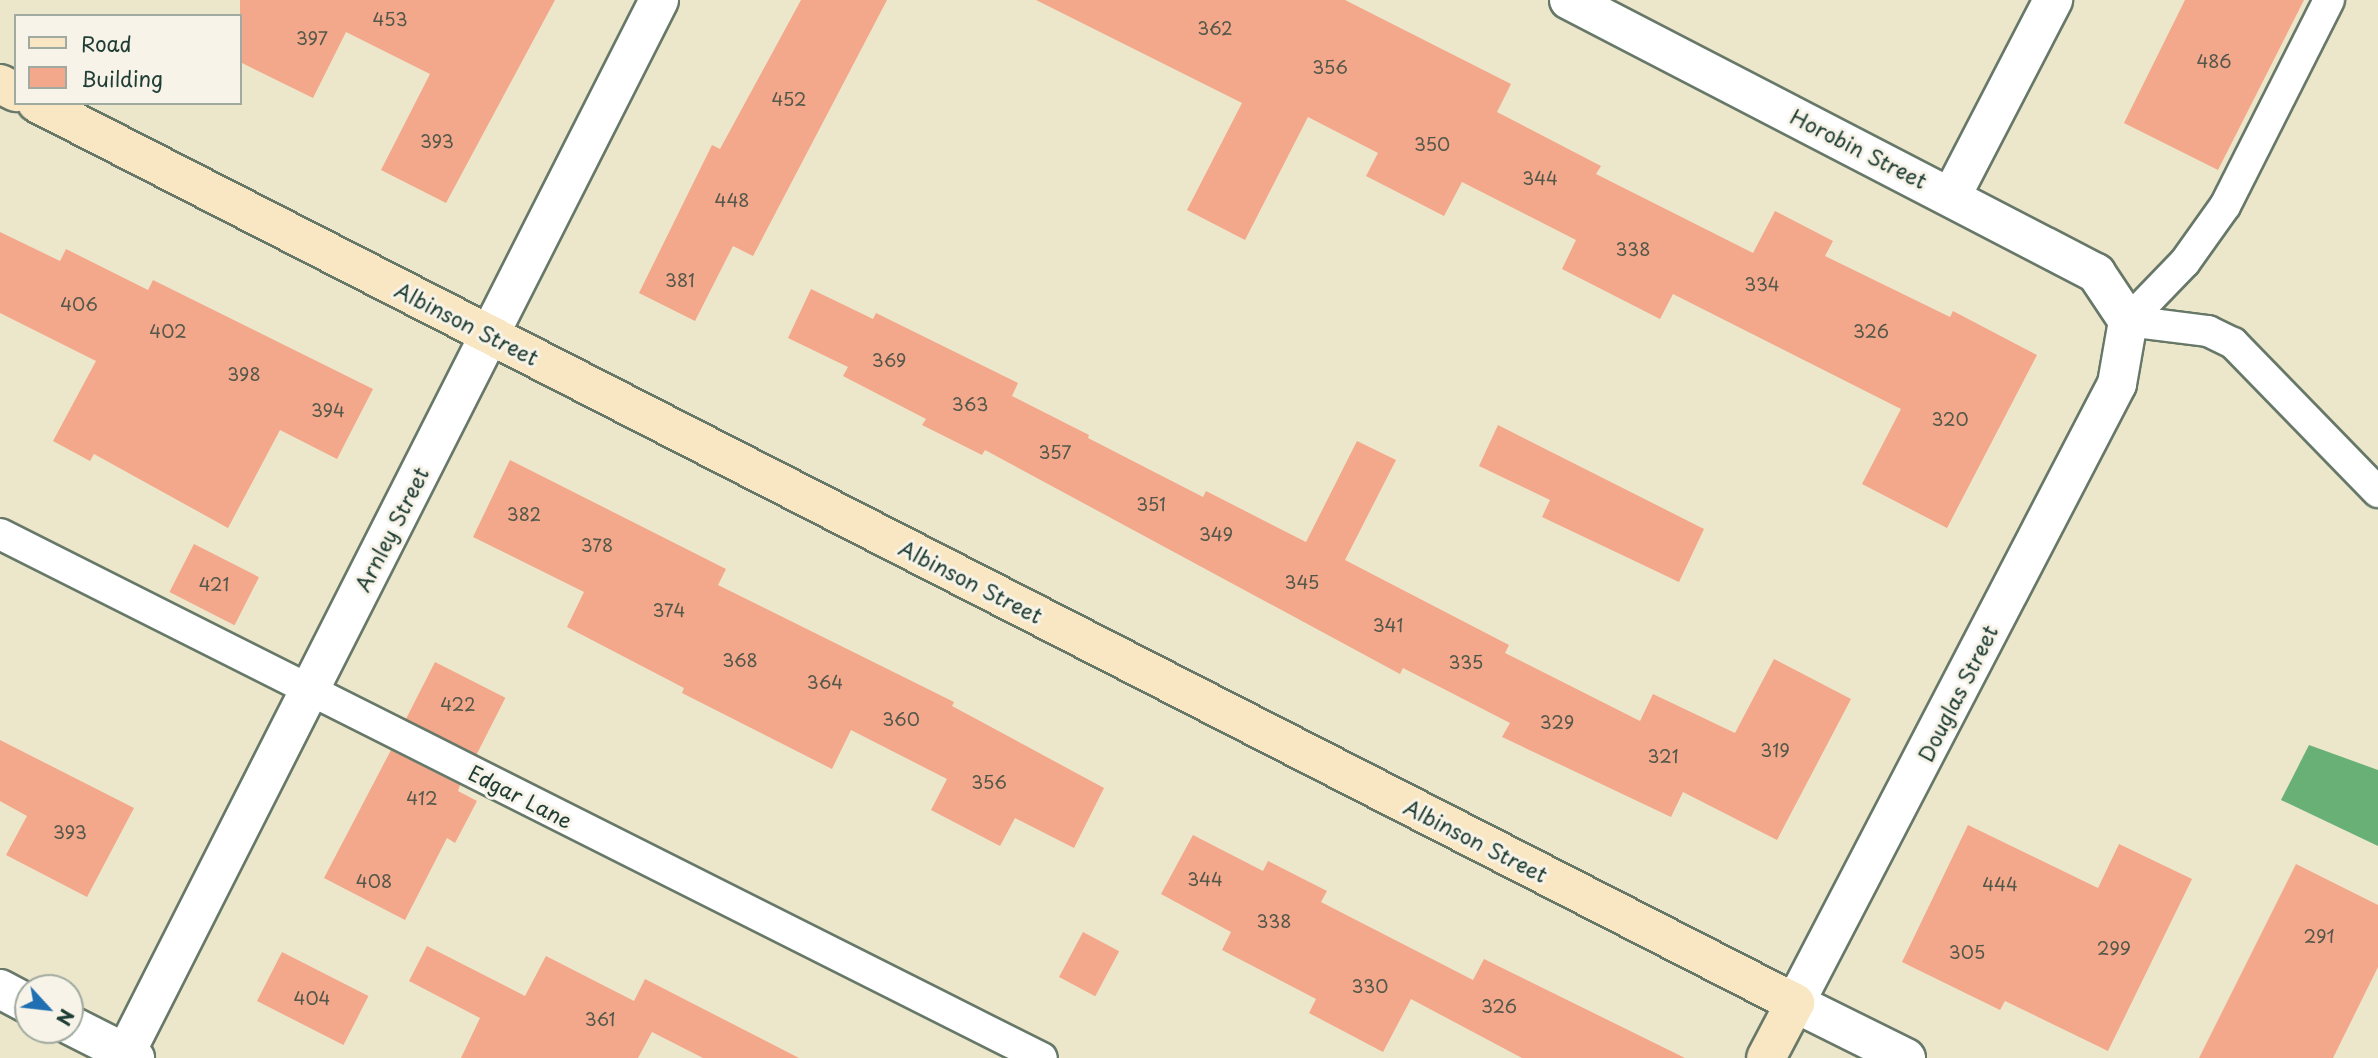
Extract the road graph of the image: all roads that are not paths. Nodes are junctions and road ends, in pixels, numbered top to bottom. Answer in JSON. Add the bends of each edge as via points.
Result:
{"nodes":[{"id":1,"x":659,"y":0,"type":"edge"},
{"id":2,"x":1569,"y":0,"type":"edge"},
{"id":3,"x":2053,"y":0,"type":"edge"},
{"id":4,"x":2329,"y":0,"type":"edge"},
{"id":5,"x":41,"y":105,"type":"edge"},
{"id":6,"x":1952,"y":195,"type":"junction"},
{"id":7,"x":2128,"y":321,"type":"junction"},
{"id":8,"x":489,"y":335,"type":"junction"},
{"id":9,"x":2378,"y":492,"type":"edge"},
{"id":10,"x":0,"y":534,"type":"edge"},
{"id":11,"x":310,"y":689,"type":"junction"},
{"id":12,"x":1795,"y":1003,"type":"junction"},
{"id":13,"x":84,"y":1033,"type":"edge"},
{"id":14,"x":127,"y":1056,"type":"edge"},
{"id":15,"x":1042,"y":1058,"type":"edge"},
{"id":16,"x":1766,"y":1058,"type":"edge"},
{"id":17,"x":1906,"y":1058,"type":"edge"}],
"edges":[{"from":1,"to":8,"type":"street","name":"Arnley Street"},
{"from":2,"to":6,"type":"street","name":"Horobin Street"},
{"from":3,"to":6,"type":"street"},
{"from":4,"to":7,"type":"lane","via":[[2225,206],[2185,262]]},
{"from":5,"to":8,"type":"street","name":"Albinson Street"},
{"from":6,"to":7,"type":"street","name":"Horobin Street","via":[[2096,273]]},
{"from":7,"to":9,"type":"lane","via":[[2207,331],[2233,343]]},
{"from":7,"to":12,"type":"street","name":"Douglas Street","via":[[2117,384]]},
{"from":8,"to":11,"type":"street","name":"Arnley Street"},
{"from":8,"to":12,"type":"street","name":"Albinson Street"},
{"from":10,"to":11,"type":"lane","name":"Edgar Lane"},
{"from":11,"to":14,"type":"street","name":"Arnley Street"},
{"from":11,"to":15,"type":"lane","name":"Edgar Lane"},
{"from":12,"to":16,"type":"street","name":"Douglas Street"},
{"from":12,"to":17,"type":"street","name":"Albinson Street"},
{"from":13,"to":14,"type":"street"}]}
